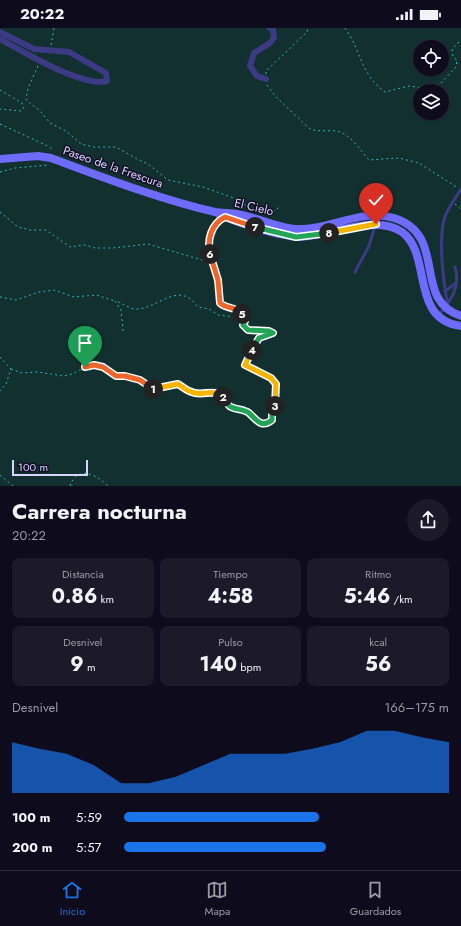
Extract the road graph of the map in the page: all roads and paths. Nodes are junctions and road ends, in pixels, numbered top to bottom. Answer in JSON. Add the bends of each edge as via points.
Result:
{"nodes":[{"id":1,"x":54,"y":28,"type":"edge"},
{"id":2,"x":270,"y":28,"type":"edge"},
{"id":3,"x":308,"y":28,"type":"edge"},
{"id":4,"x":345,"y":28,"type":"edge"},
{"id":5,"x":0,"y":32,"type":"edge"},
{"id":6,"x":0,"y":39,"type":"edge"},
{"id":7,"x":461,"y":40,"type":"edge"},
{"id":8,"x":25,"y":49,"type":"junction"},
{"id":9,"x":50,"y":49,"type":"junction"},
{"id":10,"x":41,"y":62,"type":"junction"},
{"id":11,"x":266,"y":79,"type":"junction"},
{"id":12,"x":0,"y":90,"type":"edge"},
{"id":13,"x":27,"y":102,"type":"junction"},
{"id":14,"x":23,"y":104,"type":"junction"},
{"id":15,"x":0,"y":110,"type":"edge"},
{"id":16,"x":0,"y":124,"type":"edge"},
{"id":17,"x":0,"y":159,"type":"edge"},
{"id":18,"x":56,"y":160,"type":"junction"},
{"id":19,"x":0,"y":172,"type":"edge"},
{"id":20,"x":461,"y":190,"type":"edge"},
{"id":21,"x":454,"y":202,"type":"junction"},
{"id":22,"x":281,"y":206,"type":"dead end"},
{"id":23,"x":461,"y":209,"type":"edge"},
{"id":24,"x":0,"y":212,"type":"edge"},
{"id":25,"x":217,"y":212,"type":"junction"},
{"id":26,"x":378,"y":215,"type":"junction"},
{"id":27,"x":225,"y":217,"type":"junction"},
{"id":28,"x":376,"y":224,"type":"junction"},
{"id":29,"x":213,"y":263,"type":"junction"},
{"id":30,"x":455,"y":267,"type":"dead end"},
{"id":31,"x":355,"y":272,"type":"dead end"},
{"id":32,"x":457,"y":283,"type":"junction"},
{"id":33,"x":445,"y":291,"type":"junction"},
{"id":34,"x":0,"y":298,"type":"edge"},
{"id":35,"x":115,"y":301,"type":"junction"},
{"id":36,"x":446,"y":306,"type":"junction"},
{"id":37,"x":438,"y":315,"type":"junction"},
{"id":38,"x":461,"y":316,"type":"edge"},
{"id":39,"x":244,"y":318,"type":"junction"},
{"id":40,"x":461,"y":326,"type":"edge"},
{"id":41,"x":123,"y":331,"type":"dead end"},
{"id":42,"x":0,"y":357,"type":"edge"},
{"id":43,"x":11,"y":369,"type":"junction"},
{"id":44,"x":0,"y":390,"type":"edge"},
{"id":45,"x":0,"y":475,"type":"edge"},
{"id":46,"x":13,"y":486,"type":"edge"},
{"id":47,"x":70,"y":486,"type":"edge"},
{"id":48,"x":108,"y":486,"type":"edge"}],
"edges":[{"from":1,"to":9,"type":"path"},
{"from":2,"to":11,"type":"street","via":[[273,30],[274,38],[254,53],[250,66],[257,76]]},
{"from":3,"to":11,"type":"path","via":[[307,32],[266,71]]},
{"from":4,"to":7,"type":"path","via":[[354,41],[366,73],[376,86],[385,92],[409,86],[431,89],[440,84],[456,67],[457,60],[453,57],[452,49]]},
{"from":5,"to":8,"type":"street"},
{"from":6,"to":8,"type":"street"},
{"from":8,"to":9,"type":"street"},
{"from":8,"to":10,"type":"street"},
{"from":9,"to":10,"type":"street","via":[[69,52],[99,68],[106,73],[107,81],[99,82],[78,77]]},
{"from":10,"to":13,"type":"path","via":[[28,88]]},
{"from":11,"to":20,"type":"path","via":[[268,88],[310,129],[344,133],[369,160],[399,158],[419,162]]},
{"from":12,"to":14,"type":"path"},
{"from":13,"to":14,"type":"path"},
{"from":13,"to":22,"type":"path","via":[[40,111],[50,123],[66,131],[81,144],[116,147],[148,164],[168,180],[203,187],[262,211],[274,211]]},
{"from":14,"to":15,"type":"path","via":[[21,111]]},
{"from":16,"to":18,"type":"path","via":[[50,147]]},
{"from":17,"to":18,"type":"street","name":"Paseo de la Frescura","via":[[38,156]]},
{"from":18,"to":19,"type":"path","via":[[53,164]]},
{"from":18,"to":25,"type":"street","name":"Paseo de la Frescura","via":[[126,186]]},
{"from":20,"to":21,"type":"lane"},
{"from":21,"to":23,"type":"path"},
{"from":21,"to":33,"type":"lane","via":[[445,217],[443,227],[442,261]]},
{"from":24,"to":29,"type":"path","via":[[18,227],[46,230],[70,247],[85,245],[113,248],[148,244]]},
{"from":25,"to":26,"type":"street","name":"El Cielo","via":[[237,214],[296,229],[316,228]]},
{"from":25,"to":27,"type":"street","name":"El Cielo"},
{"from":26,"to":28,"type":"lane"},
{"from":26,"to":36,"type":"street","name":"El Cielo","via":[[404,222],[416,232],[424,244],[435,293]]},
{"from":27,"to":28,"type":"street","name":"El Cielo","via":[[296,237],[315,236]]},
{"from":27,"to":29,"type":"path","via":[[218,222],[210,236],[209,246]]},
{"from":28,"to":31,"type":"lane","via":[[369,246]]},
{"from":28,"to":37,"type":"street","name":"El Cielo","via":[[390,226],[409,238],[417,255],[422,286]]},
{"from":29,"to":39,"type":"path","via":[[220,303],[225,307],[237,309]]},
{"from":30,"to":32,"type":"lane"},
{"from":32,"to":33,"type":"lane"},
{"from":32,"to":36,"type":"lane"},
{"from":33,"to":36,"type":"lane"},
{"from":34,"to":35,"type":"path","via":[[13,300],[54,290],[74,297],[96,295]]},
{"from":35,"to":39,"type":"path","via":[[122,302],[129,308],[139,309],[180,295],[191,299],[198,307],[209,309],[218,315]]},
{"from":35,"to":41,"type":"path","via":[[121,310]]},
{"from":36,"to":37,"type":"lane"},
{"from":36,"to":38,"type":"street"},
{"from":37,"to":40,"type":"street","name":"El Cielo"},
{"from":39,"to":43,"type":"path","via":[[243,325],[248,330],[273,333],[259,338],[245,365],[271,378],[276,384],[276,405],[272,411],[272,420],[267,423],[257,423],[249,413],[230,407],[216,392],[194,393],[174,383],[162,389],[153,389],[140,380],[116,376],[106,368],[97,366],[88,366],[63,376],[38,372],[22,373]]},
{"from":42,"to":43,"type":"path"},
{"from":43,"to":44,"type":"path","via":[[6,384]]},
{"from":45,"to":46,"type":"path"},
{"from":47,"to":48,"type":"path","via":[[74,477],[85,473],[102,479]]}]}
